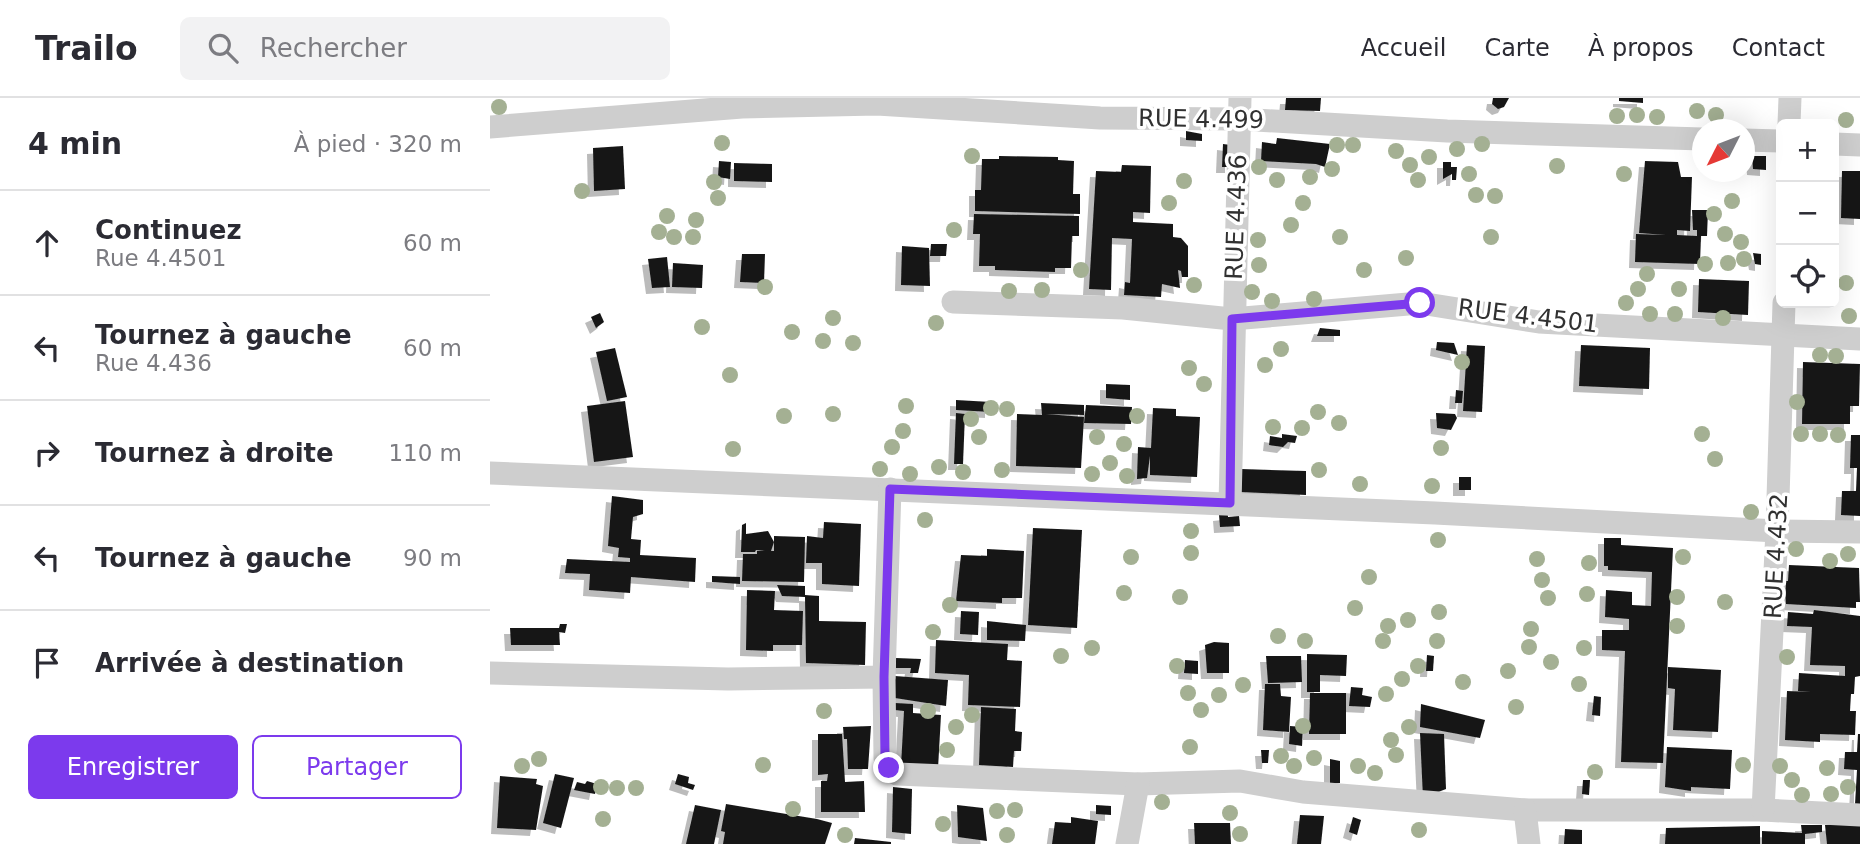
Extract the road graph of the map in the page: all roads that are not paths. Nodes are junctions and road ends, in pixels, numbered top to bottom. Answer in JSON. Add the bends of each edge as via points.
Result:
{"nodes":[{"id":1,"x":1790,"y":98,"type":"edge"},
{"id":2,"x":1239,"y":108,"type":"edge"},
{"id":3,"x":1789,"y":119,"type":"edge"},
{"id":4,"x":490,"y":127,"type":"edge"},
{"id":5,"x":1692,"y":139,"type":"edge"},
{"id":6,"x":1755,"y":140,"type":"edge"},
{"id":7,"x":1776,"y":141,"type":"edge"},
{"id":8,"x":1839,"y":144,"type":"edge"},
{"id":9,"x":1860,"y":145,"type":"edge"},
{"id":10,"x":953,"y":302,"type":"dead end"},
{"id":11,"x":1784,"y":308,"type":"edge"},
{"id":12,"x":1232,"y":319,"type":"junction"},
{"id":13,"x":1783,"y":336,"type":"junction"},
{"id":14,"x":1860,"y":339,"type":"edge"},
{"id":15,"x":490,"y":473,"type":"edge"},
{"id":16,"x":890,"y":489,"type":"junction"},
{"id":17,"x":1230,"y":503,"type":"junction"},
{"id":18,"x":1777,"y":531,"type":"junction"},
{"id":19,"x":1860,"y":532,"type":"edge"},
{"id":20,"x":490,"y":673,"type":"edge"},
{"id":21,"x":884,"y":677,"type":"junction"},
{"id":22,"x":1138,"y":784,"type":"junction"},
{"id":23,"x":1525,"y":810,"type":"junction"},
{"id":24,"x":1763,"y":810,"type":"junction"},
{"id":25,"x":1860,"y":815,"type":"edge"},
{"id":26,"x":1127,"y":844,"type":"edge"},
{"id":27,"x":1529,"y":844,"type":"edge"}],
"edges":[{"from":1,"to":3,"type":"street"},
{"from":2,"to":4,"type":"street","name":"RUE 4.499","via":[[1101,118],[877,104],[742,107]]},
{"from":2,"to":5,"type":"street","name":"RUE 4.499","via":[[1447,131]]},
{"from":2,"to":12,"type":"street","name":"RUE 4.436"},
{"from":6,"to":7,"type":"street"},
{"from":8,"to":9,"type":"street"},
{"from":10,"to":12,"type":"street","name":"RUE 4.4501","via":[[1123,308]]},
{"from":11,"to":13,"type":"street","name":"RUE 4.432"},
{"from":12,"to":13,"type":"street","name":"RUE 4.4501","via":[[1420,303],[1539,322]]},
{"from":12,"to":17,"type":"street","name":"RUE 4.436"},
{"from":13,"to":14,"type":"street","name":"RUE 4.4501"},
{"from":13,"to":18,"type":"street","name":"RUE 4.432"},
{"from":15,"to":16,"type":"street"},
{"from":16,"to":17,"type":"street"},
{"from":16,"to":21,"type":"street"},
{"from":17,"to":18,"type":"street"},
{"from":18,"to":19,"type":"street"},
{"from":18,"to":24,"type":"street","name":"RUE 4.432"},
{"from":20,"to":21,"type":"street","via":[[728,679]]},
{"from":21,"to":22,"type":"street","via":[[885,758],[897,774]]},
{"from":22,"to":23,"type":"street","via":[[1240,781],[1340,796]]},
{"from":22,"to":26,"type":"street"},
{"from":23,"to":24,"type":"street"},
{"from":23,"to":27,"type":"street"},
{"from":24,"to":25,"type":"street"}]}
